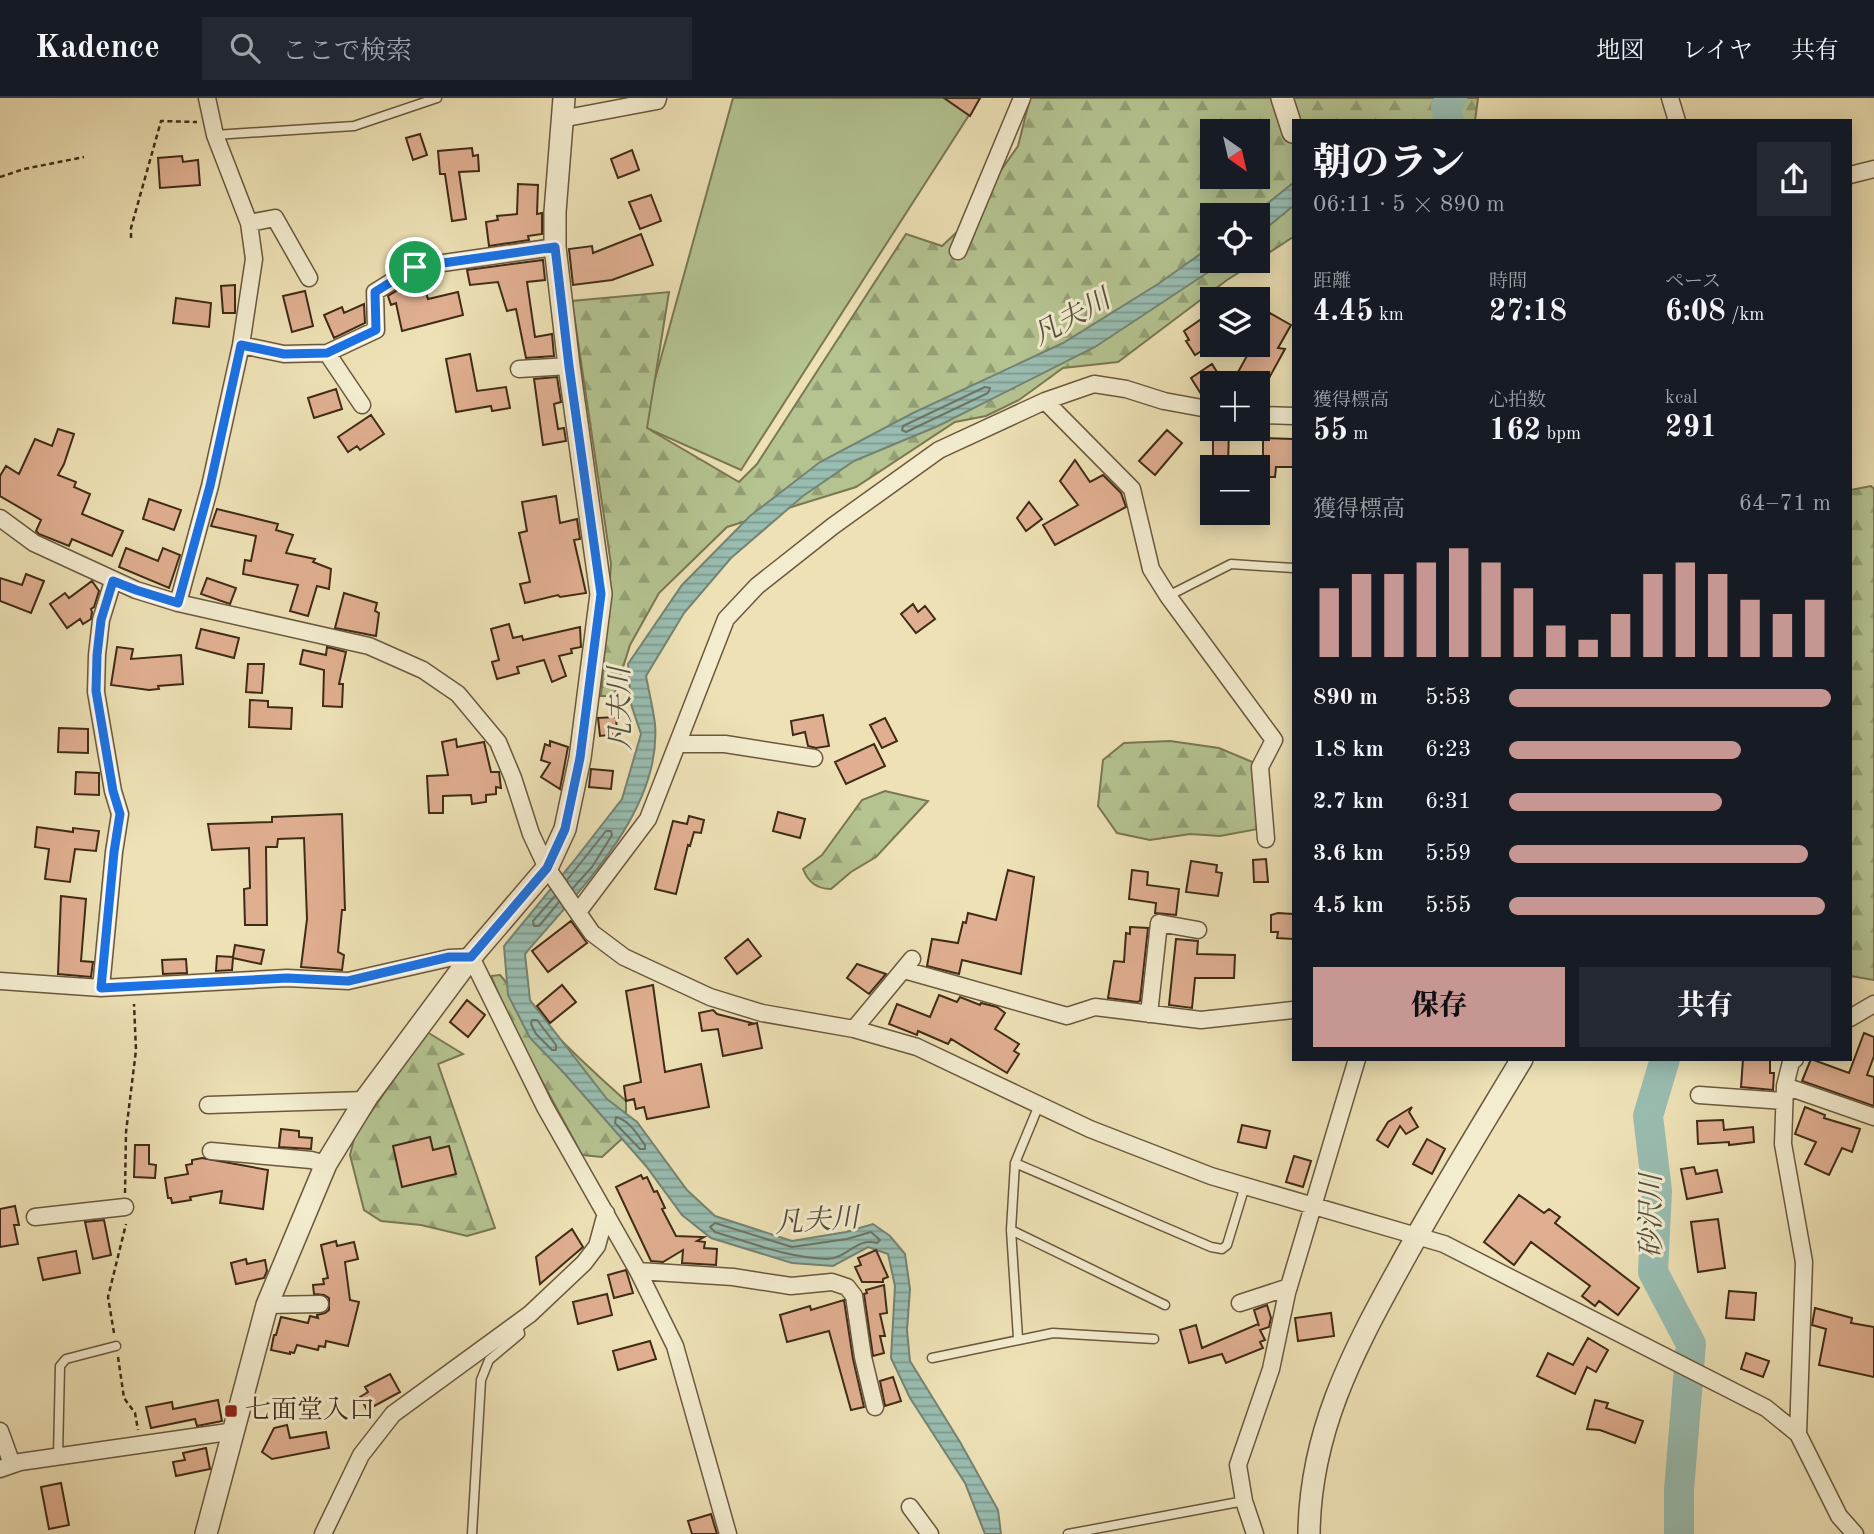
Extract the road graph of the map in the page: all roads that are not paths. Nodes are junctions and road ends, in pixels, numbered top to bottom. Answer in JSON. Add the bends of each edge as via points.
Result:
{"nodes":[{"id":1,"x":207,"y":98,"type":"edge"},
{"id":2,"x":437,"y":98,"type":"edge"},
{"id":3,"x":658,"y":98,"type":"edge"},
{"id":4,"x":1022,"y":98,"type":"edge"},
{"id":5,"x":1282,"y":98,"type":"edge"},
{"id":6,"x":1670,"y":98,"type":"edge"},
{"id":7,"x":563,"y":108,"type":"edge"},
{"id":8,"x":1675,"y":119,"type":"edge"},
{"id":9,"x":213,"y":129,"type":"junction"},
{"id":10,"x":1292,"y":129,"type":"edge"},
{"id":11,"x":1874,"y":169,"type":"edge"},
{"id":12,"x":1852,"y":174,"type":"edge"},
{"id":13,"x":249,"y":223,"type":"junction"},
{"id":14,"x":555,"y":247,"type":"junction"},
{"id":15,"x":958,"y":251,"type":"dead end"},
{"id":16,"x":309,"y":278,"type":"dead end"},
{"id":17,"x":241,"y":345,"type":"junction"},
{"id":18,"x":327,"y":353,"type":"junction"},
{"id":19,"x":569,"y":366,"type":"junction"},
{"id":20,"x":519,"y":369,"type":"dead end"},
{"id":21,"x":1045,"y":401,"type":"junction"},
{"id":22,"x":362,"y":405,"type":"dead end"},
{"id":23,"x":1200,"y":408,"type":"edge"},
{"id":24,"x":1270,"y":415,"type":"edge"},
{"id":25,"x":1292,"y":416,"type":"edge"},
{"id":26,"x":0,"y":518,"type":"edge"},
{"id":27,"x":1292,"y":568,"type":"edge"},
{"id":28,"x":113,"y":581,"type":"junction"},
{"id":29,"x":1168,"y":596,"type":"junction"},
{"id":30,"x":178,"y":603,"type":"junction"},
{"id":31,"x":678,"y":744,"type":"junction"},
{"id":32,"x":814,"y":758,"type":"dead end"},
{"id":33,"x":1266,"y":839,"type":"dead end"},
{"id":34,"x":547,"y":868,"type":"junction"},
{"id":35,"x":578,"y":912,"type":"junction"},
{"id":36,"x":1198,"y":930,"type":"dead end"},
{"id":37,"x":471,"y":957,"type":"junction"},
{"id":38,"x":0,"y":981,"type":"edge"},
{"id":39,"x":101,"y":988,"type":"junction"},
{"id":40,"x":1874,"y":1004,"type":"edge"},
{"id":41,"x":1292,"y":1010,"type":"edge"},
{"id":42,"x":1149,"y":1014,"type":"junction"},
{"id":43,"x":1853,"y":1016,"type":"edge"},
{"id":44,"x":1874,"y":1021,"type":"edge"},
{"id":45,"x":854,"y":1029,"type":"junction"},
{"id":46,"x":1356,"y":1061,"type":"edge"},
{"id":47,"x":1521,"y":1061,"type":"edge"},
{"id":48,"x":1792,"y":1061,"type":"edge"},
{"id":49,"x":1784,"y":1094,"type":"junction"},
{"id":50,"x":1699,"y":1095,"type":"dead end"},
{"id":51,"x":365,"y":1100,"type":"junction"},
{"id":52,"x":208,"y":1105,"type":"dead end"},
{"id":53,"x":1039,"y":1105,"type":"junction"},
{"id":54,"x":1874,"y":1116,"type":"edge"},
{"id":55,"x":211,"y":1151,"type":"dead end"},
{"id":56,"x":1015,"y":1163,"type":"junction"},
{"id":57,"x":326,"y":1164,"type":"junction"},
{"id":58,"x":1245,"y":1186,"type":"junction"},
{"id":59,"x":1312,"y":1205,"type":"junction"},
{"id":60,"x":125,"y":1207,"type":"dead end"},
{"id":61,"x":606,"y":1213,"type":"junction"},
{"id":62,"x":35,"y":1217,"type":"dead end"},
{"id":63,"x":1011,"y":1230,"type":"junction"},
{"id":64,"x":1416,"y":1236,"type":"junction"},
{"id":65,"x":638,"y":1271,"type":"junction"},
{"id":66,"x":1289,"y":1287,"type":"junction"},
{"id":67,"x":1240,"y":1303,"type":"dead end"},
{"id":68,"x":320,"y":1304,"type":"dead end"},
{"id":69,"x":267,"y":1305,"type":"junction"},
{"id":70,"x":1165,"y":1305,"type":"dead end"},
{"id":71,"x":518,"y":1324,"type":"junction"},
{"id":72,"x":1018,"y":1338,"type":"junction"},
{"id":73,"x":1154,"y":1339,"type":"dead end"},
{"id":74,"x":116,"y":1346,"type":"dead end"},
{"id":75,"x":932,"y":1358,"type":"dead end"},
{"id":76,"x":876,"y":1407,"type":"dead end"},
{"id":77,"x":0,"y":1431,"type":"edge"},
{"id":78,"x":235,"y":1431,"type":"junction"},
{"id":79,"x":1798,"y":1434,"type":"junction"},
{"id":80,"x":58,"y":1456,"type":"junction"},
{"id":81,"x":6,"y":1467,"type":"edge"},
{"id":82,"x":1244,"y":1501,"type":"junction"},
{"id":83,"x":910,"y":1507,"type":"dead end"},
{"id":84,"x":206,"y":1534,"type":"edge"},
{"id":85,"x":323,"y":1534,"type":"edge"},
{"id":86,"x":472,"y":1534,"type":"edge"},
{"id":87,"x":728,"y":1534,"type":"edge"},
{"id":88,"x":930,"y":1534,"type":"edge"},
{"id":89,"x":1068,"y":1534,"type":"edge"},
{"id":90,"x":1255,"y":1534,"type":"edge"},
{"id":91,"x":1309,"y":1534,"type":"edge"},
{"id":92,"x":1854,"y":1534,"type":"edge"}],
"edges":[{"from":1,"to":9,"type":"street"},
{"from":2,"to":9,"type":"lane","via":[[354,126]]},
{"from":3,"to":7,"type":"street"},
{"from":4,"to":15,"type":"street"},
{"from":5,"to":10,"type":"street"},
{"from":6,"to":8,"type":"street"},
{"from":7,"to":14,"type":"street"},
{"from":9,"to":13,"type":"street"},
{"from":11,"to":12,"type":"street"},
{"from":13,"to":16,"type":"street","via":[[275,218]]},
{"from":13,"to":17,"type":"street","via":[[254,259]]},
{"from":14,"to":18,"type":"street","via":[[415,267],[375,292],[376,330]]},
{"from":14,"to":19,"type":"street"},
{"from":17,"to":18,"type":"street","via":[[284,354]]},
{"from":17,"to":30,"type":"street"},
{"from":18,"to":22,"type":"street"},
{"from":19,"to":20,"type":"street"},
{"from":19,"to":34,"type":"street","via":[[601,594],[580,758],[565,829]]},
{"from":21,"to":23,"type":"street","via":[[1094,384]]},
{"from":21,"to":29,"type":"street","via":[[1132,489],[1151,569]]},
{"from":21,"to":31,"type":"street","via":[[939,450],[757,586],[726,619]]},
{"from":24,"to":25,"type":"street"},
{"from":26,"to":28,"type":"street","via":[[34,543]]},
{"from":27,"to":29,"type":"lane","via":[[1231,564]]},
{"from":28,"to":30,"type":"street"},
{"from":28,"to":39,"type":"street","via":[[101,620],[98,705],[120,814]]},
{"from":29,"to":33,"type":"street","via":[[1274,740],[1260,767]]},
{"from":30,"to":34,"type":"street","via":[[369,646],[423,670],[458,694],[498,742]]},
{"from":31,"to":32,"type":"street","via":[[725,744]]},
{"from":31,"to":35,"type":"street","via":[[648,819]]},
{"from":34,"to":35,"type":"street"},
{"from":34,"to":37,"type":"street"},
{"from":35,"to":45,"type":"street","via":[[592,933],[624,957],[710,996],[762,1013]]},
{"from":36,"to":42,"type":"street","via":[[1159,923]]},
{"from":37,"to":39,"type":"street","via":[[449,957],[348,981],[287,978]]},
{"from":37,"to":51,"type":"street"},
{"from":37,"to":61,"type":"street","via":[[545,1107]]},
{"from":38,"to":39,"type":"street"},
{"from":40,"to":43,"type":"street"},
{"from":41,"to":42,"type":"street","via":[[1201,1020]]},
{"from":42,"to":45,"type":"street","via":[[1095,1007],[1067,1016],[908,964]]},
{"from":43,"to":44,"type":"street"},
{"from":45,"to":53,"type":"street","via":[[917,1047]]},
{"from":46,"to":59,"type":"street"},
{"from":47,"to":64,"type":"street"},
{"from":48,"to":49,"type":"street"},
{"from":49,"to":50,"type":"street"},
{"from":49,"to":54,"type":"street"},
{"from":49,"to":79,"type":"street","via":[[1783,1144],[1804,1262]]},
{"from":51,"to":52,"type":"street"},
{"from":51,"to":57,"type":"street"},
{"from":53,"to":56,"type":"lane"},
{"from":53,"to":58,"type":"street","via":[[1090,1129]]},
{"from":55,"to":57,"type":"street"},
{"from":56,"to":58,"type":"lane","via":[[1222,1249]]},
{"from":56,"to":63,"type":"lane"},
{"from":57,"to":69,"type":"street"},
{"from":58,"to":59,"type":"street"},
{"from":59,"to":64,"type":"street"},
{"from":59,"to":66,"type":"street"},
{"from":60,"to":62,"type":"street"},
{"from":61,"to":65,"type":"street"},
{"from":61,"to":71,"type":"street","via":[[597,1246],[584,1263]]},
{"from":63,"to":70,"type":"lane"},
{"from":63,"to":72,"type":"lane"},
{"from":64,"to":79,"type":"street","via":[[1444,1244],[1703,1374],[1766,1408]]},
{"from":64,"to":91,"type":"street","via":[[1334,1399],[1315,1465]]},
{"from":65,"to":76,"type":"street","via":[[791,1286],[832,1282],[847,1287],[854,1296]]},
{"from":65,"to":87,"type":"street","via":[[675,1346]]},
{"from":66,"to":67,"type":"street"},
{"from":66,"to":82,"type":"street","via":[[1271,1369],[1238,1465]]},
{"from":68,"to":69,"type":"street"},
{"from":69,"to":78,"type":"street"},
{"from":71,"to":85,"type":"street","via":[[393,1415],[361,1455]]},
{"from":71,"to":86,"type":"lane","via":[[520,1334],[489,1360],[481,1380]]},
{"from":72,"to":73,"type":"lane","via":[[1054,1333]]},
{"from":72,"to":75,"type":"lane"},
{"from":74,"to":80,"type":"lane","via":[[66,1359],[61,1367]]},
{"from":77,"to":81,"type":"street"},
{"from":78,"to":80,"type":"street"},
{"from":78,"to":84,"type":"street"},
{"from":79,"to":92,"type":"street","via":[[1839,1516]]},
{"from":80,"to":81,"type":"street"},
{"from":82,"to":89,"type":"lane"},
{"from":82,"to":90,"type":"street"},
{"from":83,"to":88,"type":"street"}]}
